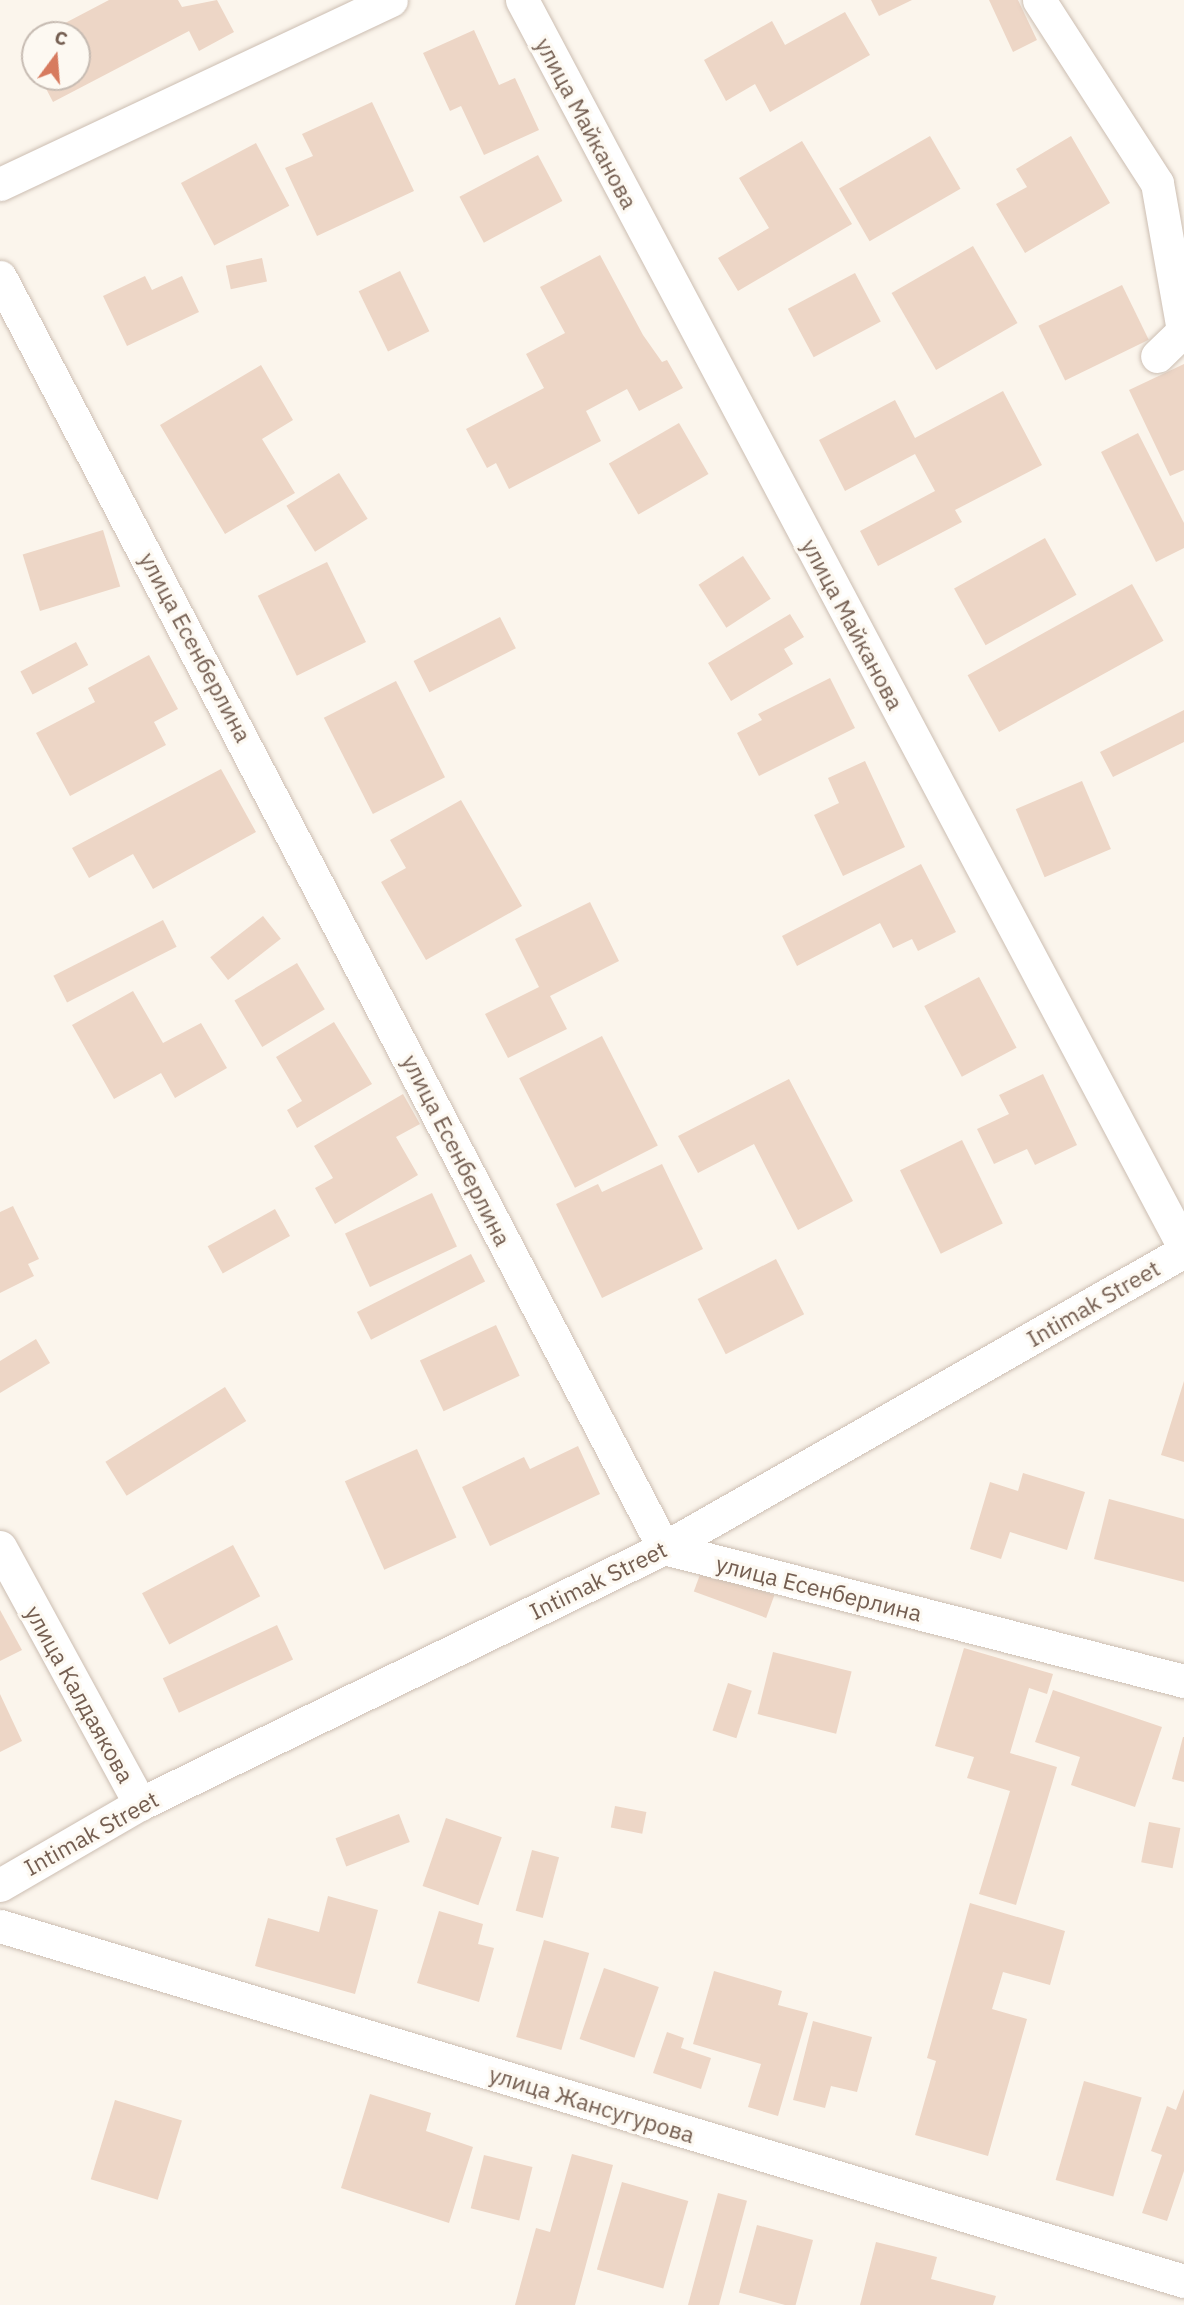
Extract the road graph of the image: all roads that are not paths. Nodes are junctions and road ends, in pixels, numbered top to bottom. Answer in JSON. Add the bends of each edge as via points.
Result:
{"nodes":[{"id":1,"x":391,"y":0,"type":"edge"},
{"id":2,"x":522,"y":0,"type":"edge"},
{"id":3,"x":1040,"y":0,"type":"edge"},
{"id":4,"x":0,"y":184,"type":"edge"},
{"id":5,"x":0,"y":277,"type":"edge"},
{"id":6,"x":1157,"y":356,"type":"dead end"},
{"id":7,"x":1184,"y":1249,"type":"edge"},
{"id":8,"x":0,"y":1547,"type":"edge"},
{"id":9,"x":664,"y":1548,"type":"junction"},
{"id":10,"x":1184,"y":1681,"type":"edge"},
{"id":11,"x":140,"y":1804,"type":"junction"},
{"id":12,"x":0,"y":1885,"type":"edge"},
{"id":13,"x":0,"y":1926,"type":"edge"},
{"id":14,"x":1184,"y":2281,"type":"edge"}],
"edges":[{"from":1,"to":4,"type":"street"},
{"from":2,"to":7,"type":"street","name":"улица Майканова"},
{"from":3,"to":6,"type":"street","via":[[1157,183],[1183,331]]},
{"from":5,"to":9,"type":"street","name":"улица Есенберлина"},
{"from":7,"to":9,"type":"street","name":"Intimak Street"},
{"from":8,"to":11,"type":"street","name":"улица Калдаякова"},
{"from":9,"to":10,"type":"street","name":"улица Есенберлина"},
{"from":9,"to":11,"type":"street","name":"Intimak Street"},
{"from":11,"to":12,"type":"street","name":"Intimak Street"},
{"from":13,"to":14,"type":"street","name":"улица Жансугурова"}]}
